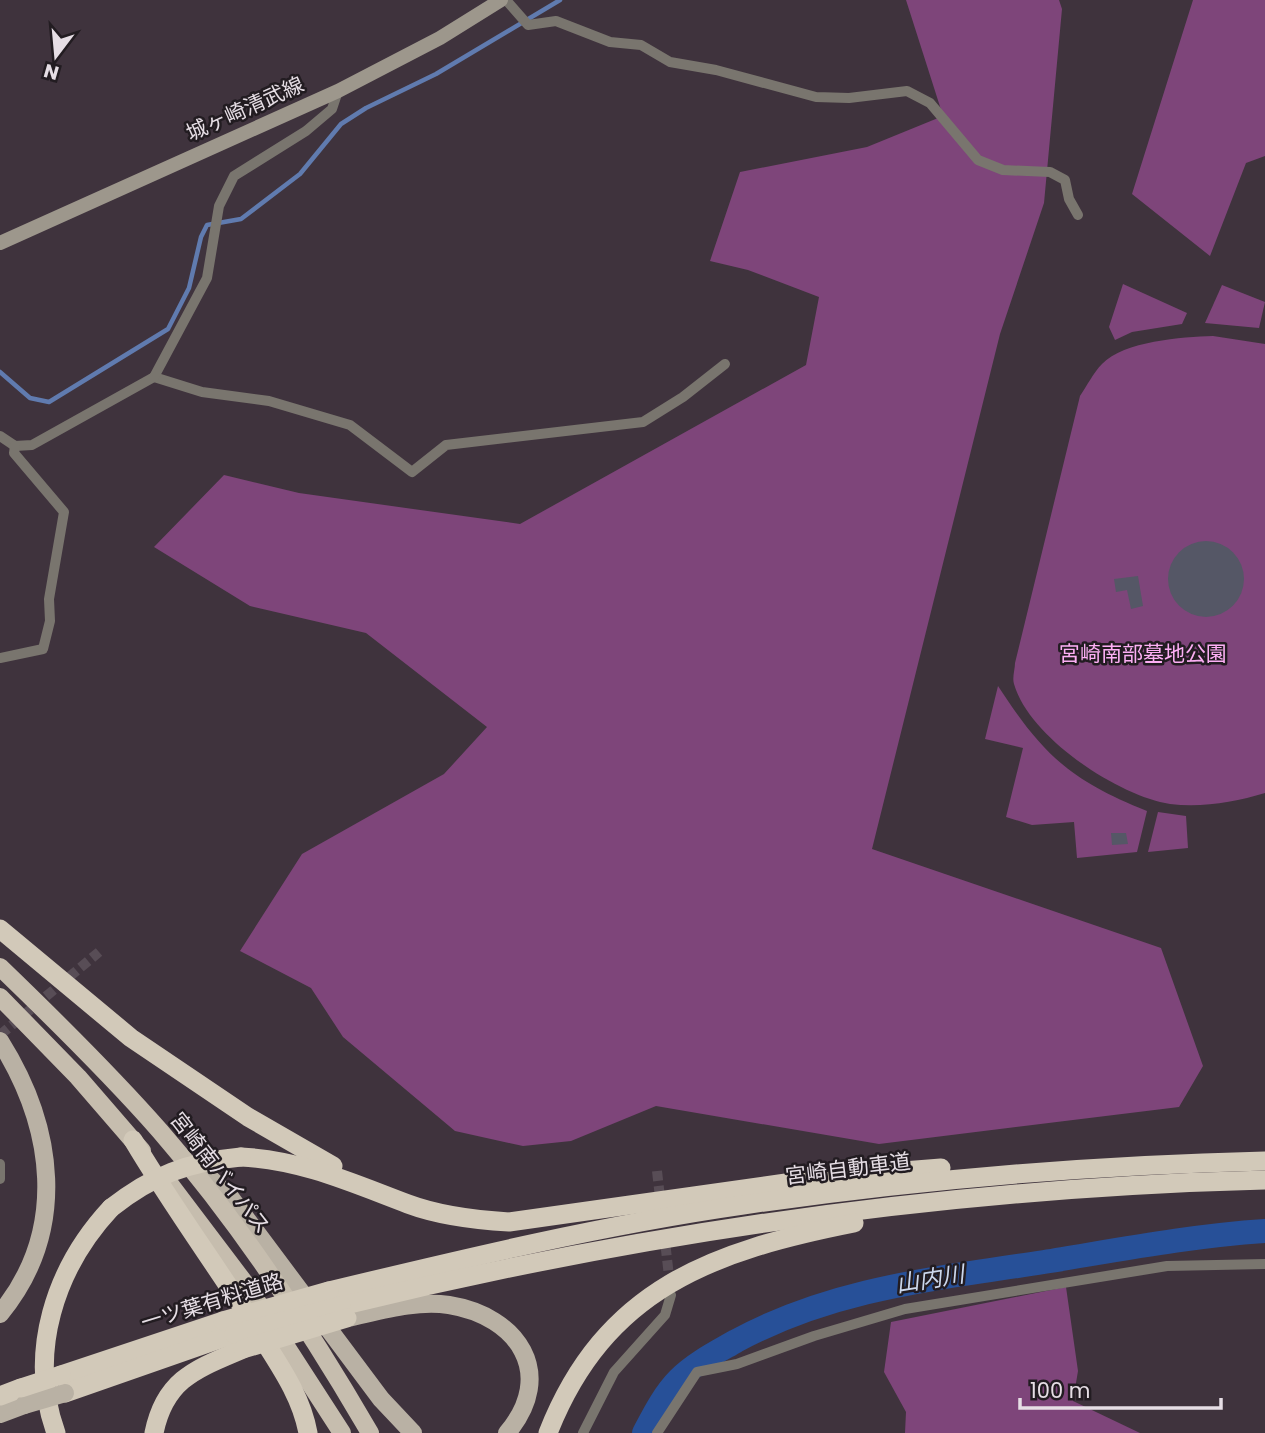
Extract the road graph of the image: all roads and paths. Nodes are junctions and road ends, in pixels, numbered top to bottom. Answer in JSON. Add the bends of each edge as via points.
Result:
{"nodes":[{"id":1,"x":500,"y":0,"type":"edge"},
{"id":2,"x":506,"y":0,"type":"edge"},
{"id":3,"x":338,"y":91,"type":"junction"},
{"id":4,"x":1078,"y":215,"type":"dead end"},
{"id":5,"x":0,"y":243,"type":"edge"},
{"id":6,"x":725,"y":364,"type":"dead end"},
{"id":7,"x":154,"y":377,"type":"junction"},
{"id":8,"x":0,"y":436,"type":"edge"},
{"id":9,"x":15,"y":446,"type":"junction"},
{"id":10,"x":0,"y":658,"type":"edge"},
{"id":11,"x":0,"y":929,"type":"edge"},
{"id":12,"x":0,"y":967,"type":"edge"},
{"id":13,"x":0,"y":998,"type":"edge"},
{"id":14,"x":0,"y":1041,"type":"edge"},
{"id":15,"x":161,"y":1133,"type":"junction"},
{"id":16,"x":133,"y":1140,"type":"junction"},
{"id":17,"x":1265,"y":1161,"type":"edge"},
{"id":18,"x":0,"y":1164,"type":"edge"},
{"id":19,"x":1088,"y":1168,"type":"junction"},
{"id":20,"x":0,"y":1179,"type":"edge"},
{"id":21,"x":1265,"y":1180,"type":"edge"},
{"id":22,"x":370,"y":1188,"type":"junction"},
{"id":23,"x":954,"y":1200,"type":"junction"},
{"id":24,"x":1265,"y":1264,"type":"edge"},
{"id":25,"x":492,"y":1271,"type":"junction"},
{"id":26,"x":443,"y":1273,"type":"junction"},
{"id":27,"x":671,"y":1295,"type":"tunnel mouth"},
{"id":28,"x":339,"y":1305,"type":"junction"},
{"id":29,"x":0,"y":1314,"type":"edge"},
{"id":30,"x":234,"y":1336,"type":"junction"},
{"id":31,"x":0,"y":1396,"type":"edge"},
{"id":32,"x":23,"y":1397,"type":"junction"},
{"id":33,"x":0,"y":1414,"type":"edge"},
{"id":34,"x":56,"y":1433,"type":"edge"},
{"id":35,"x":153,"y":1433,"type":"edge"},
{"id":36,"x":308,"y":1433,"type":"edge"},
{"id":37,"x":342,"y":1433,"type":"edge"},
{"id":38,"x":370,"y":1433,"type":"edge"},
{"id":39,"x":413,"y":1433,"type":"edge"},
{"id":40,"x":507,"y":1433,"type":"edge"},
{"id":41,"x":548,"y":1433,"type":"edge"},
{"id":42,"x":583,"y":1433,"type":"edge"},
{"id":43,"x":657,"y":1433,"type":"edge"}],
"edges":[{"from":1,"to":3,"type":"main road","name":"城ヶ崎清武線","via":[[440,38]]},
{"from":2,"to":4,"type":"street","via":[[528,25],[556,21],[610,42],[642,45],[670,62],[816,97],[907,91],[930,103],[978,160],[1003,170],[1050,172],[1065,180]]},
{"from":3,"to":5,"type":"main road","name":"城ヶ崎清武線"},
{"from":3,"to":7,"type":"street","via":[[332,109],[306,131],[234,176],[219,206],[208,278]]},
{"from":6,"to":7,"type":"street","via":[[643,422],[446,445],[412,472],[350,425],[269,401],[202,392]]},
{"from":7,"to":9,"type":"street","via":[[32,445]]},
{"from":8,"to":9,"type":"street"},
{"from":9,"to":10,"type":"street","via":[[14,453],[64,512],[43,649]]},
{"from":11,"to":22,"type":"highway","via":[[131,1038],[183,1075]]},
{"from":12,"to":15,"type":"highway","name":"宮崎南バイパス","via":[[99,1064]]},
{"from":13,"to":16,"type":"highway"},
{"from":14,"to":29,"type":"main road","via":[[25,1083],[46,1158],[39,1238],[28,1268]]},
{"from":15,"to":38,"type":"highway","name":"宮崎南バイパス","via":[[253,1252]]},
{"from":15,"to":39,"type":"main road","via":[[230,1197],[380,1399]]},
{"from":16,"to":36,"type":"highway","via":[[290,1382]]},
{"from":16,"to":37,"type":"highway","via":[[247,1286]]},
{"from":17,"to":19,"type":"highway","name":"宮崎自動車道"},
{"from":18,"to":20,"type":"street"},
{"from":19,"to":22,"type":"highway","via":[[984,1164],[828,1177],[509,1222],[439,1213]]},
{"from":19,"to":26,"type":"highway","name":"宮崎自動車道","via":[[742,1205],[633,1224]]},
{"from":21,"to":23,"type":"highway","name":"宮崎自動車道"},
{"from":22,"to":34,"type":"highway","bridge":true,"via":[[312,1167],[241,1157],[181,1166],[131,1192],[85,1237],[64,1273],[50,1317],[46,1384]]},
{"from":23,"to":25,"type":"highway","name":"宮崎自動車道","via":[[702,1232]]},
{"from":23,"to":41,"type":"highway","via":[[764,1242],[681,1276],[654,1292],[607,1335],[574,1378]]},
{"from":24,"to":43,"type":"street","via":[[1167,1266],[905,1309],[737,1364],[697,1372]]},
{"from":25,"to":26,"type":"highway","name":"宮崎自動車道"},
{"from":25,"to":28,"type":"highway"},
{"from":26,"to":28,"type":"highway"},
{"from":27,"to":42,"type":"street","via":[[665,1315],[614,1372]]},
{"from":28,"to":30,"type":"highway","bridge":true},
{"from":28,"to":40,"type":"main road","via":[[448,1305],[482,1315],[505,1329],[523,1350],[531,1385],[524,1410]]},
{"from":30,"to":32,"type":"highway","name":"一ツ葉有料道路","bridge":true},
{"from":30,"to":35,"type":"highway","via":[[164,1398]]},
{"from":31,"to":32,"type":"highway","name":"一ツ葉有料道路"},
{"from":32,"to":33,"type":"main road","name":"一ツ葉有料道路"}]}
